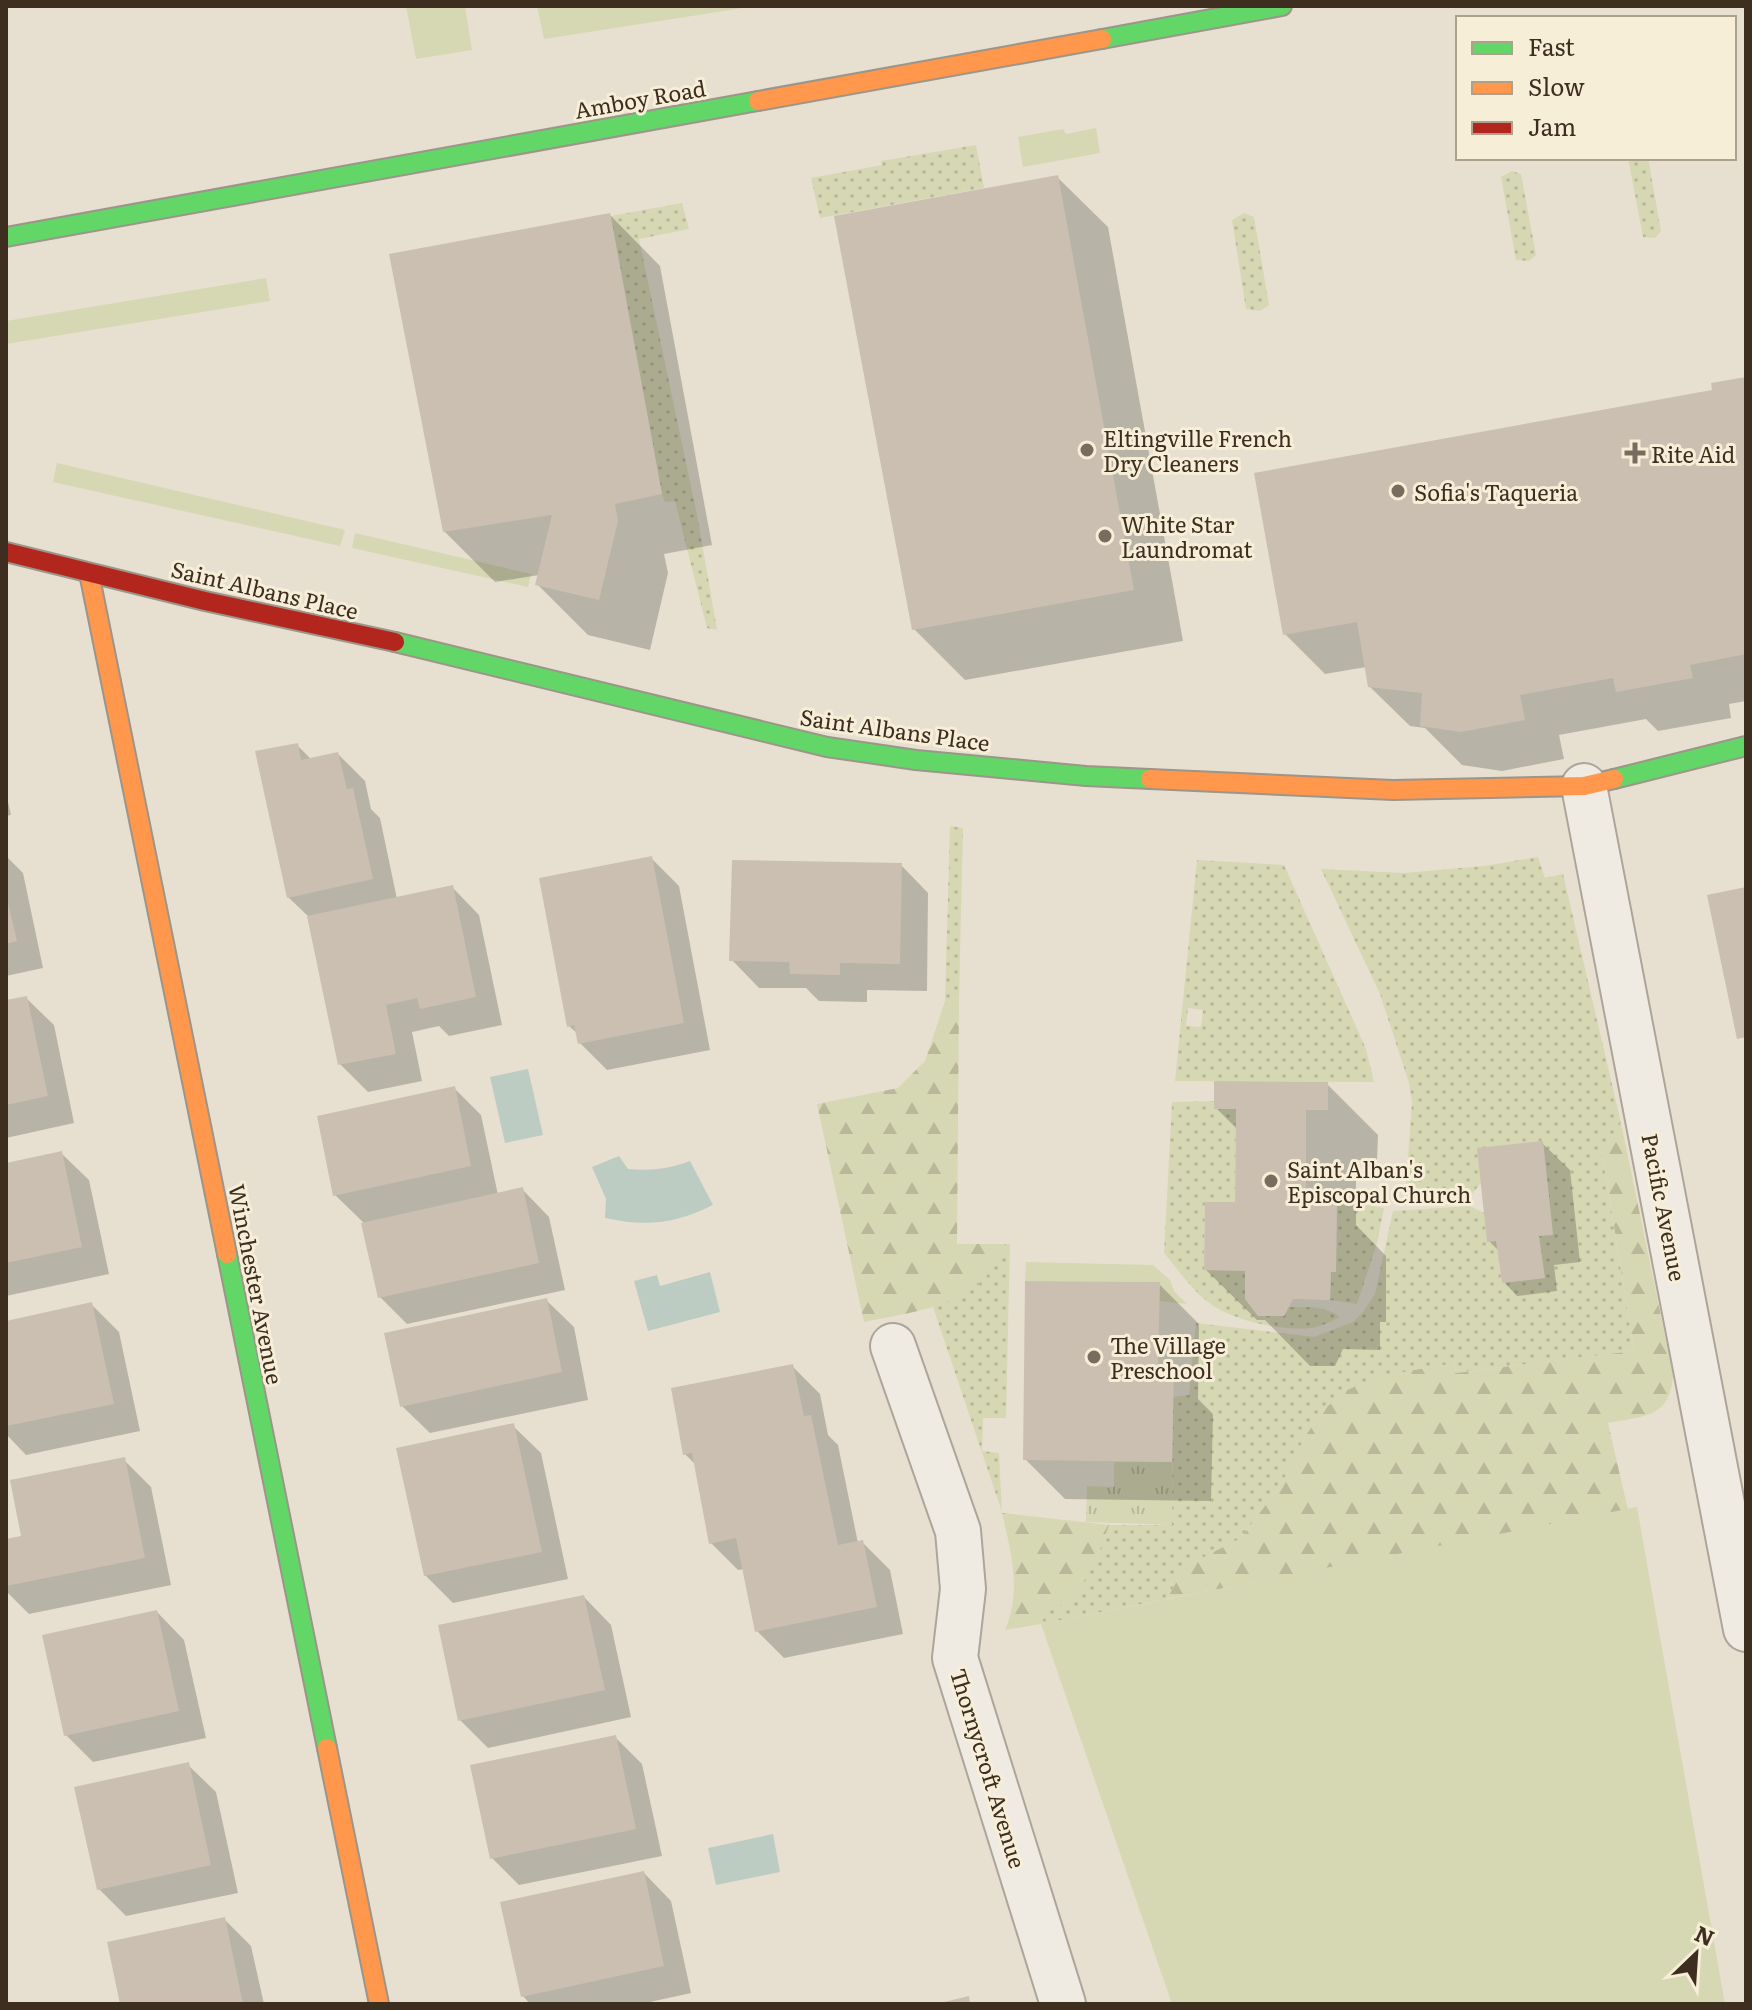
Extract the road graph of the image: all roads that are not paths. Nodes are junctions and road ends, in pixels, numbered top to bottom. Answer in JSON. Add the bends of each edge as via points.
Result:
{"nodes":[{"id":1,"x":1282,"y":6,"type":"edge"},
{"id":2,"x":6,"y":237,"type":"edge"},
{"id":3,"x":6,"y":552,"type":"edge"},
{"id":4,"x":89,"y":573,"type":"junction"},
{"id":5,"x":1746,"y":746,"type":"edge"},
{"id":6,"x":1584,"y":786,"type":"junction"},
{"id":7,"x":893,"y":1346,"type":"dead end"},
{"id":8,"x":1746,"y":1629,"type":"edge"},
{"id":9,"x":379,"y":2004,"type":"edge"},
{"id":10,"x":1063,"y":2004,"type":"edge"}],
"edges":[{"from":1,"to":2,"type":"street","name":"Amboy Road"},
{"from":3,"to":4,"type":"street","name":"Saint Albans Place"},
{"from":4,"to":6,"type":"street","name":"Saint Albans Place","via":[[827,747],[916,760],[1102,776],[1393,790]]},
{"from":4,"to":9,"type":"street","name":"Winchester Avenue"},
{"from":5,"to":6,"type":"street","name":"Saint Albans Place"},
{"from":6,"to":8,"type":"street","name":"Pacific Avenue"},
{"from":7,"to":10,"type":"street","name":"Thornycroft Avenue","via":[[958,1531],[963,1589],[955,1658]]}]}
